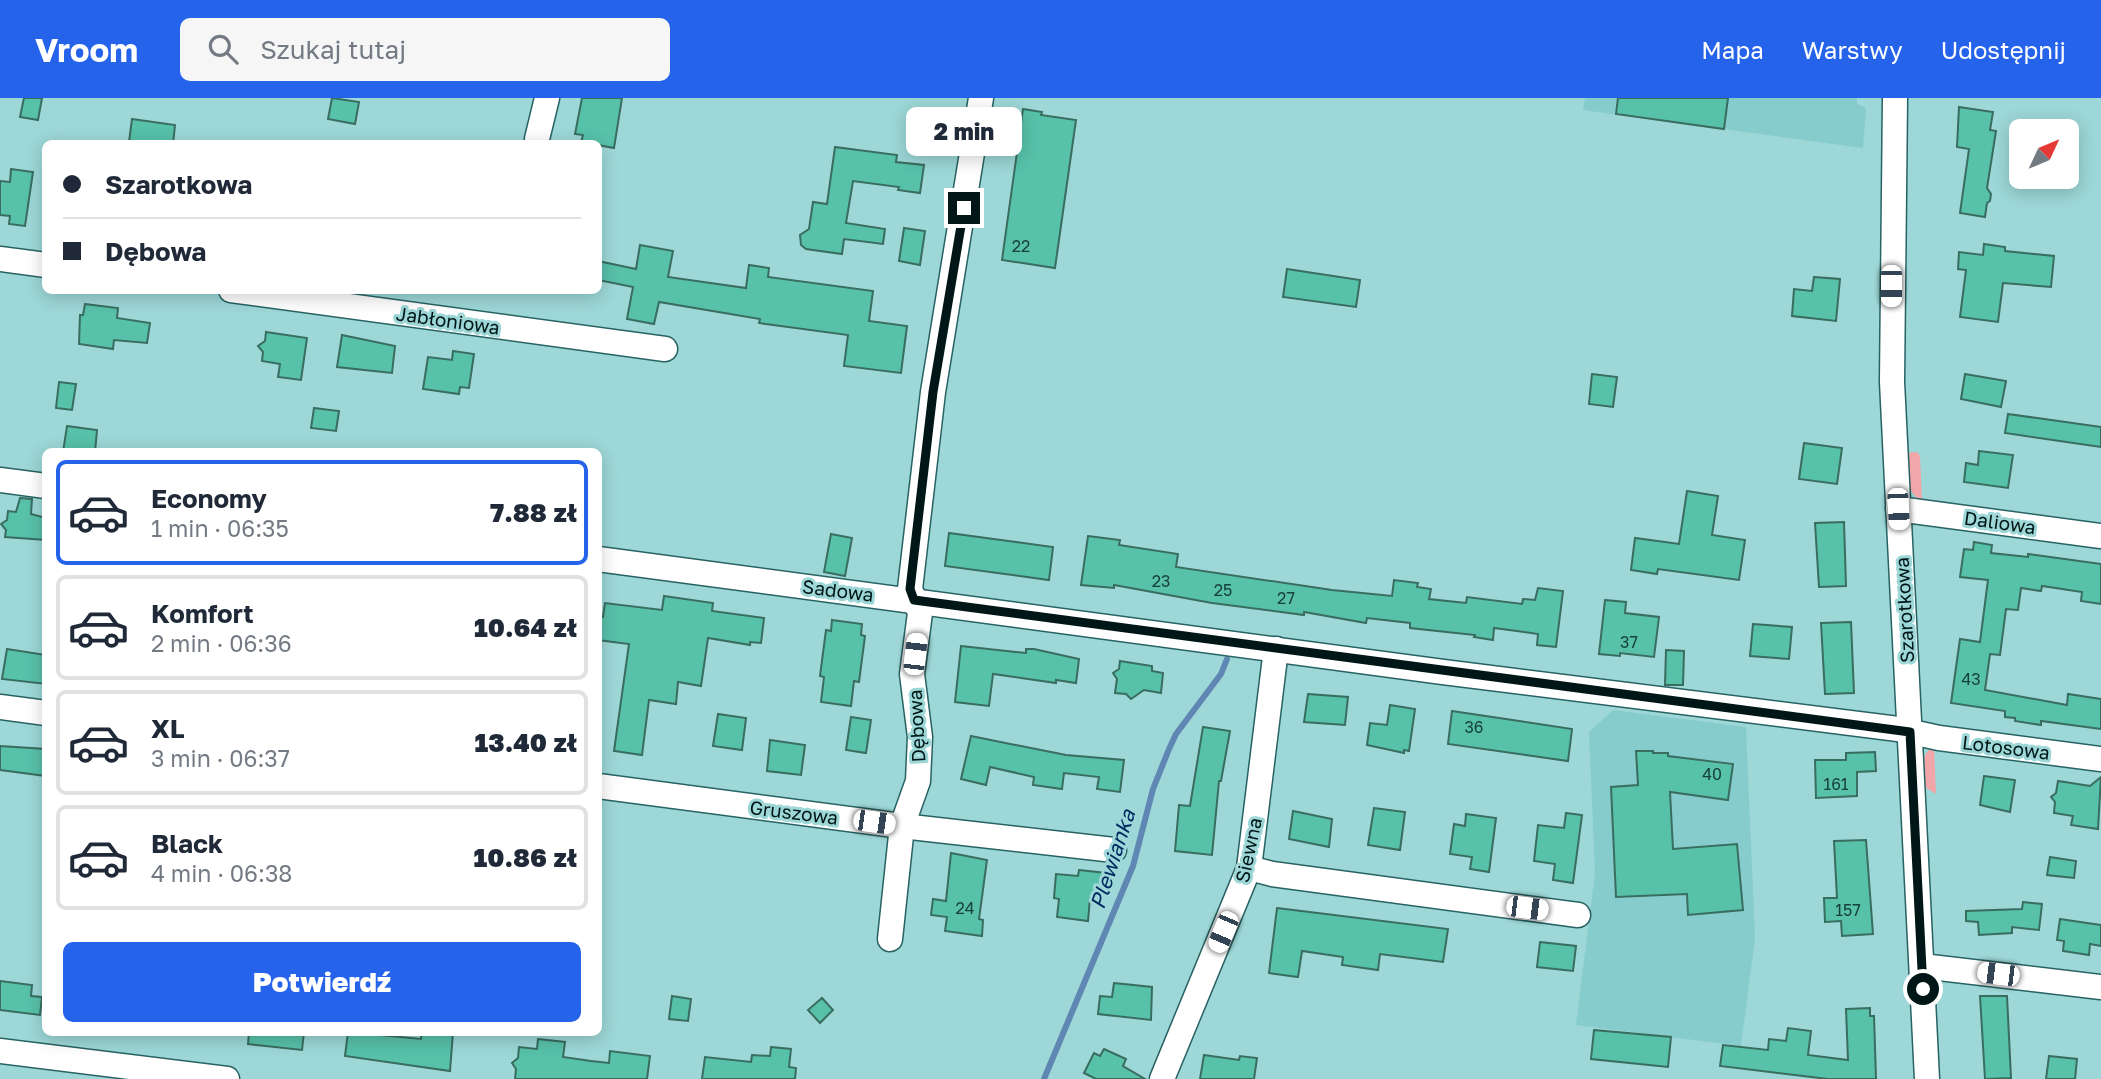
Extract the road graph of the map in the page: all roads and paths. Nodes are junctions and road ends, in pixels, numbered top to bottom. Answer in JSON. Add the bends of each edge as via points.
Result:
{"nodes":[{"id":1,"x":547,"y":98,"type":"edge"},
{"id":2,"x":981,"y":98,"type":"edge"},
{"id":3,"x":1895,"y":98,"type":"edge"},
{"id":4,"x":537,"y":139,"type":"dead end"},
{"id":5,"x":0,"y":259,"type":"edge"},
{"id":6,"x":42,"y":264,"type":"edge"},
{"id":7,"x":260,"y":294,"type":"edge"},
{"id":8,"x":665,"y":349,"type":"dead end"},
{"id":9,"x":0,"y":480,"type":"edge"},
{"id":10,"x":42,"y":485,"type":"edge"},
{"id":11,"x":1898,"y":509,"type":"junction"},
{"id":12,"x":2101,"y":536,"type":"edge"},
{"id":13,"x":602,"y":560,"type":"edge"},
{"id":14,"x":914,"y":600,"type":"junction"},
{"id":15,"x":1276,"y":649,"type":"junction"},
{"id":16,"x":0,"y":707,"type":"edge"},
{"id":17,"x":42,"y":712,"type":"edge"},
{"id":18,"x":1910,"y":732,"type":"junction"},
{"id":19,"x":2101,"y":759,"type":"edge"},
{"id":20,"x":602,"y":787,"type":"edge"},
{"id":21,"x":902,"y":826,"type":"junction"},
{"id":22,"x":1114,"y":850,"type":"dead end"},
{"id":23,"x":1249,"y":868,"type":"junction"},
{"id":24,"x":1577,"y":915,"type":"dead end"},
{"id":25,"x":890,"y":939,"type":"dead end"},
{"id":26,"x":1922,"y":966,"type":"junction"},
{"id":27,"x":2101,"y":987,"type":"edge"},
{"id":28,"x":0,"y":1051,"type":"edge"},
{"id":29,"x":227,"y":1079,"type":"edge"},
{"id":30,"x":1162,"y":1079,"type":"edge"},
{"id":31,"x":1927,"y":1079,"type":"edge"}],
"edges":[{"from":1,"to":4,"type":"street"},
{"from":2,"to":14,"type":"street","name":"Dębowa","via":[[933,392],[910,589]]},
{"from":3,"to":11,"type":"street","name":"Szarotkowa","via":[[1891,337]]},
{"from":5,"to":6,"type":"street"},
{"from":7,"to":8,"type":"street","name":"Jabłoniowa"},
{"from":9,"to":10,"type":"street"},
{"from":11,"to":12,"type":"street","name":"Daliowa"},
{"from":11,"to":18,"type":"street","name":"Szarotkowa"},
{"from":13,"to":14,"type":"street","name":"Sadowa"},
{"from":14,"to":15,"type":"street","name":"Sadowa"},
{"from":14,"to":21,"type":"street","name":"Dębowa","via":[[920,613],[912,674],[920,737],[918,781]]},
{"from":15,"to":18,"type":"street","name":"Sadowa"},
{"from":15,"to":23,"type":"street","name":"Siewna"},
{"from":16,"to":17,"type":"street"},
{"from":18,"to":19,"type":"street","name":"Lotosowa"},
{"from":18,"to":26,"type":"street","name":"Szarotkowa"},
{"from":20,"to":21,"type":"street","name":"Gruszowa"},
{"from":21,"to":22,"type":"street","name":"Gruszowa"},
{"from":21,"to":25,"type":"street","name":"Dębowa"},
{"from":23,"to":24,"type":"street"},
{"from":23,"to":30,"type":"street","name":"Siewna"},
{"from":26,"to":27,"type":"street"},
{"from":26,"to":31,"type":"street","name":"Szarotkowa"},
{"from":28,"to":29,"type":"street"}]}
